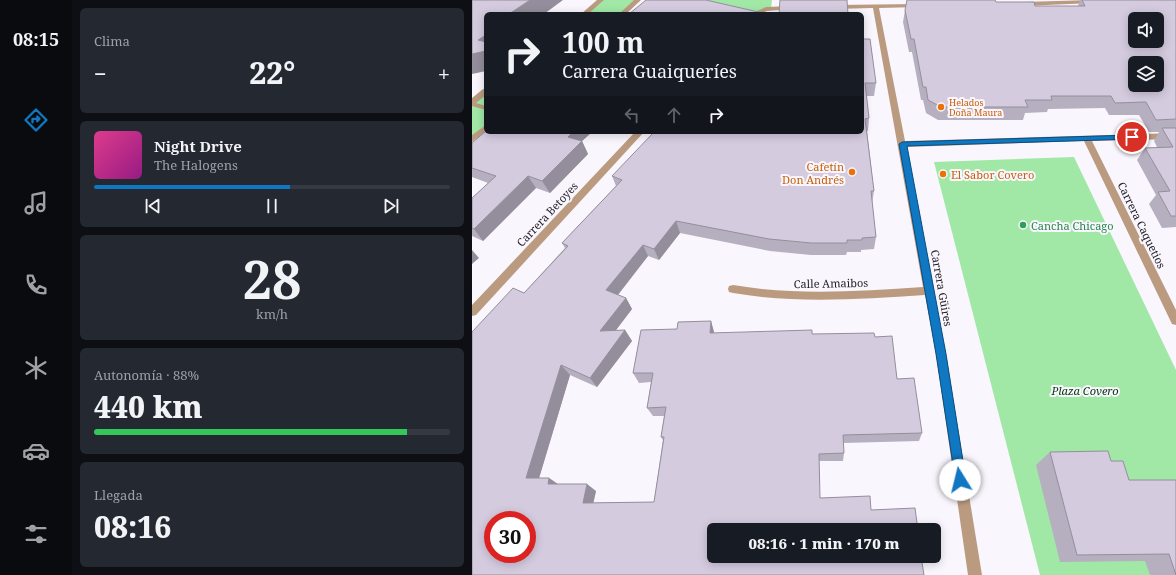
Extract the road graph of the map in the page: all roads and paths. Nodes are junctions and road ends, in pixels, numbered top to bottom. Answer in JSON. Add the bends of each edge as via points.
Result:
{"nodes":[{"id":1,"x":601,"y":0,"type":"edge"},
{"id":2,"x":638,"y":0,"type":"edge"},
{"id":3,"x":1099,"y":2,"type":"edge"},
{"id":4,"x":1012,"y":4,"type":"edge"},
{"id":5,"x":876,"y":6,"type":"junction"},
{"id":6,"x":922,"y":6,"type":"edge"},
{"id":7,"x":829,"y":7,"type":"edge"},
{"id":8,"x":798,"y":8,"type":"edge"},
{"id":9,"x":586,"y":12,"type":"edge"},
{"id":10,"x":624,"y":12,"type":"edge"},
{"id":11,"x":758,"y":12,"type":"edge"},
{"id":12,"x":484,"y":93,"type":"edge"},
{"id":13,"x":472,"y":103,"type":"edge"},
{"id":14,"x":484,"y":107,"type":"edge"},
{"id":15,"x":484,"y":130,"type":"edge"},
{"id":16,"x":638,"y":134,"type":"edge"},
{"id":17,"x":1176,"y":136,"type":"edge"},
{"id":18,"x":1087,"y":139,"type":"junction"},
{"id":19,"x":472,"y":140,"type":"edge"},
{"id":20,"x":902,"y":144,"type":"junction"},
{"id":21,"x":733,"y":289,"type":"dead end"},
{"id":22,"x":930,"y":291,"type":"junction"},
{"id":23,"x":472,"y":312,"type":"edge"},
{"id":24,"x":1176,"y":321,"type":"edge"},
{"id":25,"x":975,"y":575,"type":"edge"}],
"edges":[{"from":1,"to":9,"type":"street"},
{"from":2,"to":10,"type":"street"},
{"from":3,"to":4,"type":"street"},
{"from":5,"to":6,"type":"street"},
{"from":5,"to":7,"type":"street"},
{"from":5,"to":20,"type":"street","name":"Carrera Güires"},
{"from":8,"to":11,"type":"street","via":[[766,9]]},
{"from":12,"to":13,"type":"street"},
{"from":13,"to":14,"type":"street"},
{"from":15,"to":19,"type":"street"},
{"from":16,"to":23,"type":"street","name":"Carrera Betoyes"},
{"from":17,"to":18,"type":"street"},
{"from":18,"to":20,"type":"street"},
{"from":18,"to":24,"type":"street","name":"Carrera Caquetios"},
{"from":20,"to":22,"type":"street","name":"Carrera Güires"},
{"from":21,"to":22,"type":"street","name":"Calle Amaibos","via":[[798,296]]},
{"from":22,"to":25,"type":"street","name":"Carrera Güires"}]}
